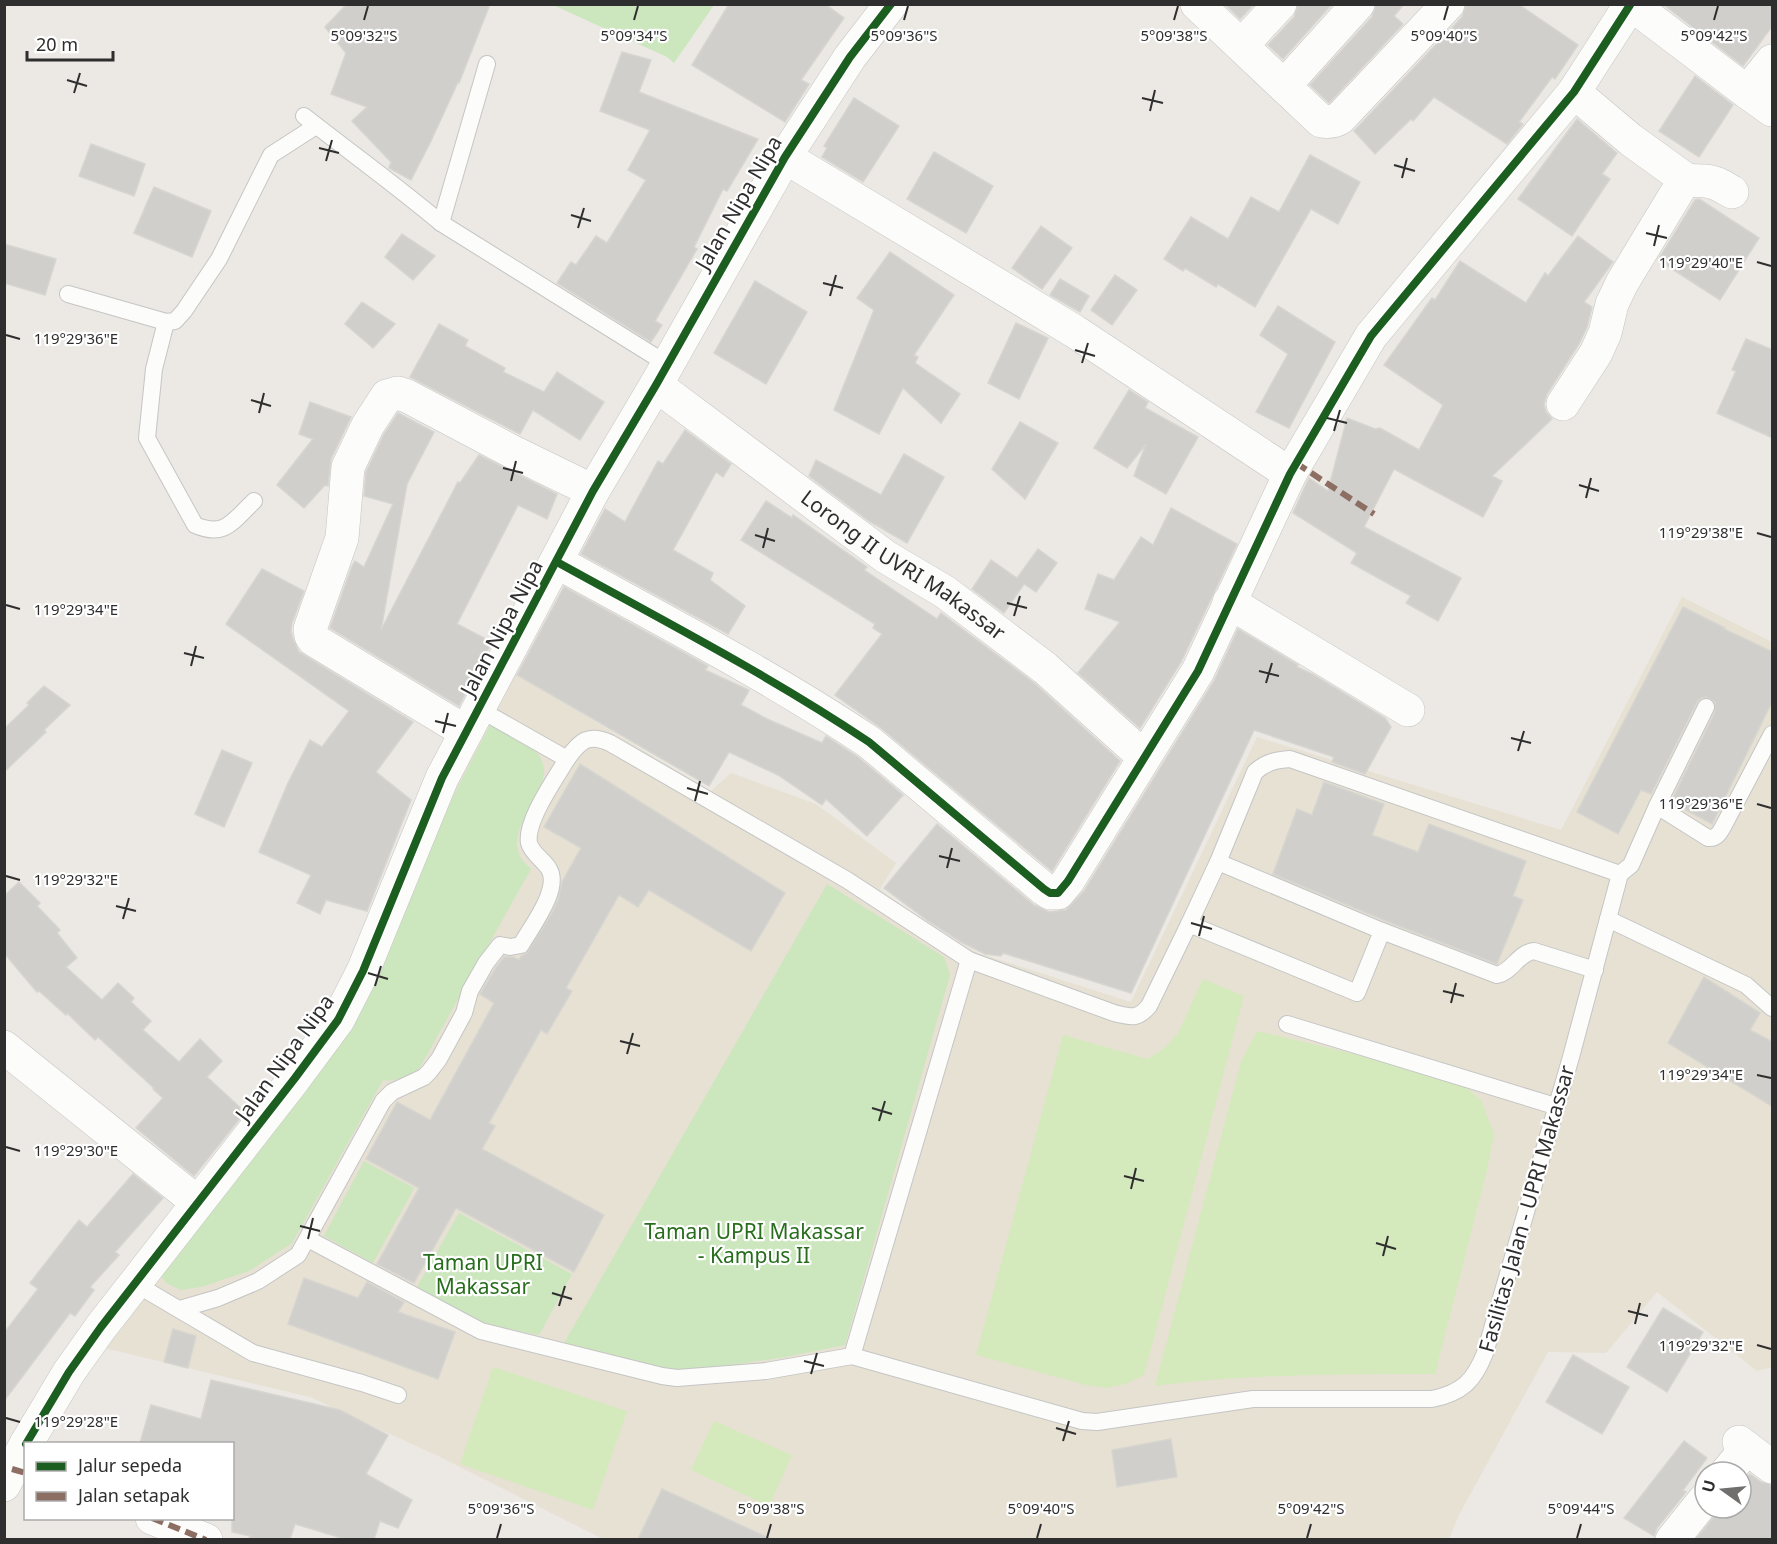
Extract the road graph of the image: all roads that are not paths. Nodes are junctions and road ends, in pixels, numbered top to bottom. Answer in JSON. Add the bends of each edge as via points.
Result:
{"nodes":[{"id":1,"x":891,"y":4,"type":"edge"},
{"id":2,"x":1197,"y":4,"type":"edge"},
{"id":3,"x":1280,"y":4,"type":"edge"},
{"id":4,"x":1358,"y":4,"type":"edge"},
{"id":5,"x":1448,"y":4,"type":"edge"},
{"id":6,"x":1630,"y":5,"type":"edge"},
{"id":7,"x":1242,"y":45,"type":"junction"},
{"id":8,"x":1773,"y":60,"type":"edge"},
{"id":9,"x":487,"y":64,"type":"dead end"},
{"id":10,"x":1284,"y":86,"type":"junction"},
{"id":11,"x":1574,"y":92,"type":"junction"},
{"id":12,"x":1760,"y":101,"type":"edge"},
{"id":13,"x":785,"y":157,"type":"junction"},
{"id":14,"x":1685,"y":180,"type":"junction"},
{"id":15,"x":1732,"y":192,"type":"dead end"},
{"id":16,"x":441,"y":223,"type":"junction"},
{"id":17,"x":68,"y":294,"type":"dead end"},
{"id":18,"x":166,"y":322,"type":"junction"},
{"id":19,"x":661,"y":374,"type":"junction"},
{"id":20,"x":1563,"y":404,"type":"dead end"},
{"id":21,"x":1290,"y":474,"type":"junction"},
{"id":22,"x":593,"y":491,"type":"junction"},
{"id":23,"x":254,"y":501,"type":"dead end"},
{"id":24,"x":557,"y":562,"type":"junction"},
{"id":25,"x":1229,"y":602,"type":"junction"},
{"id":26,"x":1706,"y":707,"type":"dead end"},
{"id":27,"x":1408,"y":710,"type":"dead end"},
{"id":28,"x":473,"y":720,"type":"junction"},
{"id":29,"x":1773,"y":734,"type":"edge"},
{"id":30,"x":1143,"y":756,"type":"junction"},
{"id":31,"x":567,"y":759,"type":"junction"},
{"id":32,"x":1657,"y":806,"type":"junction"},
{"id":33,"x":1218,"y":862,"type":"junction"},
{"id":34,"x":1620,"y":874,"type":"junction"},
{"id":35,"x":1608,"y":919,"type":"junction"},
{"id":36,"x":1189,"y":924,"type":"junction"},
{"id":37,"x":1382,"y":931,"type":"junction"},
{"id":38,"x":969,"y":960,"type":"junction"},
{"id":39,"x":1594,"y":970,"type":"junction"},
{"id":40,"x":1773,"y":1008,"type":"edge"},
{"id":41,"x":1287,"y":1024,"type":"dead end"},
{"id":42,"x":5,"y":1046,"type":"edge"},
{"id":43,"x":1556,"y":1106,"type":"junction"},
{"id":44,"x":197,"y":1203,"type":"junction"},
{"id":45,"x":308,"y":1239,"type":"junction"},
{"id":46,"x":134,"y":1283,"type":"junction"},
{"id":47,"x":180,"y":1309,"type":"junction"},
{"id":48,"x":852,"y":1356,"type":"junction"},
{"id":49,"x":398,"y":1395,"type":"dead end"},
{"id":50,"x":31,"y":1442,"type":"edge"},
{"id":51,"x":1738,"y":1454,"type":"edge"},
{"id":52,"x":1773,"y":1467,"type":"edge"},
{"id":53,"x":1693,"y":1514,"type":"edge"},
{"id":54,"x":157,"y":1520,"type":"edge"},
{"id":55,"x":206,"y":1539,"type":"edge"},
{"id":56,"x":1672,"y":1539,"type":"edge"}],
"edges":[{"from":1,"to":13,"type":"street","name":"Jalan Nipa Nipa","via":[[850,57]]},
{"from":2,"to":7,"type":"street"},
{"from":3,"to":7,"type":"street"},
{"from":4,"to":10,"type":"street"},
{"from":5,"to":10,"type":"street","via":[[1335,121],[1321,120]]},
{"from":6,"to":11,"type":"street"},
{"from":6,"to":12,"type":"street"},
{"from":7,"to":10,"type":"street"},
{"from":8,"to":12,"type":"street"},
{"from":9,"to":16,"type":"lane"},
{"from":11,"to":14,"type":"street"},
{"from":11,"to":21,"type":"street","via":[[1371,336]]},
{"from":13,"to":19,"type":"street","name":"Jalan Nipa Nipa"},
{"from":13,"to":21,"type":"street","via":[[1074,331]]},
{"from":14,"to":15,"type":"street","via":[[1705,180]]},
{"from":14,"to":20,"type":"street","via":[[1622,283],[1596,353]]},
{"from":16,"to":18,"type":"lane","via":[[310,121],[271,155],[219,259],[184,311],[175,321]]},
{"from":16,"to":19,"type":"lane"},
{"from":17,"to":18,"type":"lane"},
{"from":18,"to":23,"type":"lane","via":[[154,369],[147,438],[195,525],[215,531],[226,527]]},
{"from":19,"to":22,"type":"street","name":"Jalan Nipa Nipa"},
{"from":19,"to":30,"type":"street","name":"Lorong II UVRI Makassar","via":[[886,557],[945,592],[1026,654]]},
{"from":21,"to":25,"type":"street"},
{"from":22,"to":24,"type":"street","name":"Jalan Nipa Nipa"},
{"from":22,"to":28,"type":"street","via":[[398,393],[387,396],[368,425],[348,467],[342,538],[310,629],[311,636]]},
{"from":24,"to":28,"type":"street","name":"Jalan Nipa Nipa"},
{"from":24,"to":30,"type":"street","via":[[778,684],[869,742],[1050,892],[1058,892],[1068,881]]},
{"from":25,"to":27,"type":"street"},
{"from":25,"to":30,"type":"street","via":[[1198,671]]},
{"from":26,"to":32,"type":"lane"},
{"from":28,"to":31,"type":"lane"},
{"from":28,"to":44,"type":"street","name":"Jalan Nipa Nipa","via":[[442,778],[363,972],[338,1020]]},
{"from":29,"to":32,"type":"lane","via":[[1718,835],[1708,838]]},
{"from":31,"to":38,"type":"lane","via":[[578,744],[588,739],[610,743],[847,880]]},
{"from":31,"to":45,"type":"lane","via":[[531,823],[529,844],[552,876],[549,895],[521,945],[500,945],[492,953],[470,991],[464,1013],[429,1072],[383,1101]]},
{"from":32,"to":34,"type":"lane","via":[[1631,866]]},
{"from":33,"to":34,"type":"lane","via":[[1255,772],[1271,762],[1290,759]]},
{"from":33,"to":36,"type":"lane"},
{"from":33,"to":37,"type":"lane"},
{"from":34,"to":35,"type":"lane","name":"Fasilitas Jalan - UPRI Makassar"},
{"from":35,"to":39,"type":"lane","name":"Fasilitas Jalan - UPRI Makassar"},
{"from":35,"to":40,"type":"lane","via":[[1746,986]]},
{"from":36,"to":37,"type":"lane","via":[[1357,993]]},
{"from":36,"to":38,"type":"lane","via":[[1149,1006],[1141,1015],[1130,1017]]},
{"from":37,"to":39,"type":"lane","via":[[1497,975],[1534,951]]},
{"from":38,"to":48,"type":"lane"},
{"from":39,"to":43,"type":"lane","name":"Fasilitas Jalan - UPRI Makassar"},
{"from":41,"to":43,"type":"lane"},
{"from":42,"to":44,"type":"street"},
{"from":43,"to":48,"type":"lane","name":"Fasilitas Jalan - UPRI Makassar","via":[[1479,1370],[1458,1391],[1447,1396],[1253,1399],[1082,1421]]},
{"from":44,"to":46,"type":"street","name":"Jalan Nipa Nipa"},
{"from":45,"to":47,"type":"lane","via":[[294,1259],[258,1281]]},
{"from":45,"to":48,"type":"lane","via":[[481,1331],[662,1376],[766,1371]]},
{"from":46,"to":47,"type":"lane"},
{"from":46,"to":50,"type":"street","name":"Jalan Nipa Nipa","via":[[69,1372]]},
{"from":47,"to":49,"type":"lane","via":[[253,1353]]},
{"from":51,"to":52,"type":"street"},
{"from":53,"to":56,"type":"street"},
{"from":54,"to":55,"type":"street"}]}
